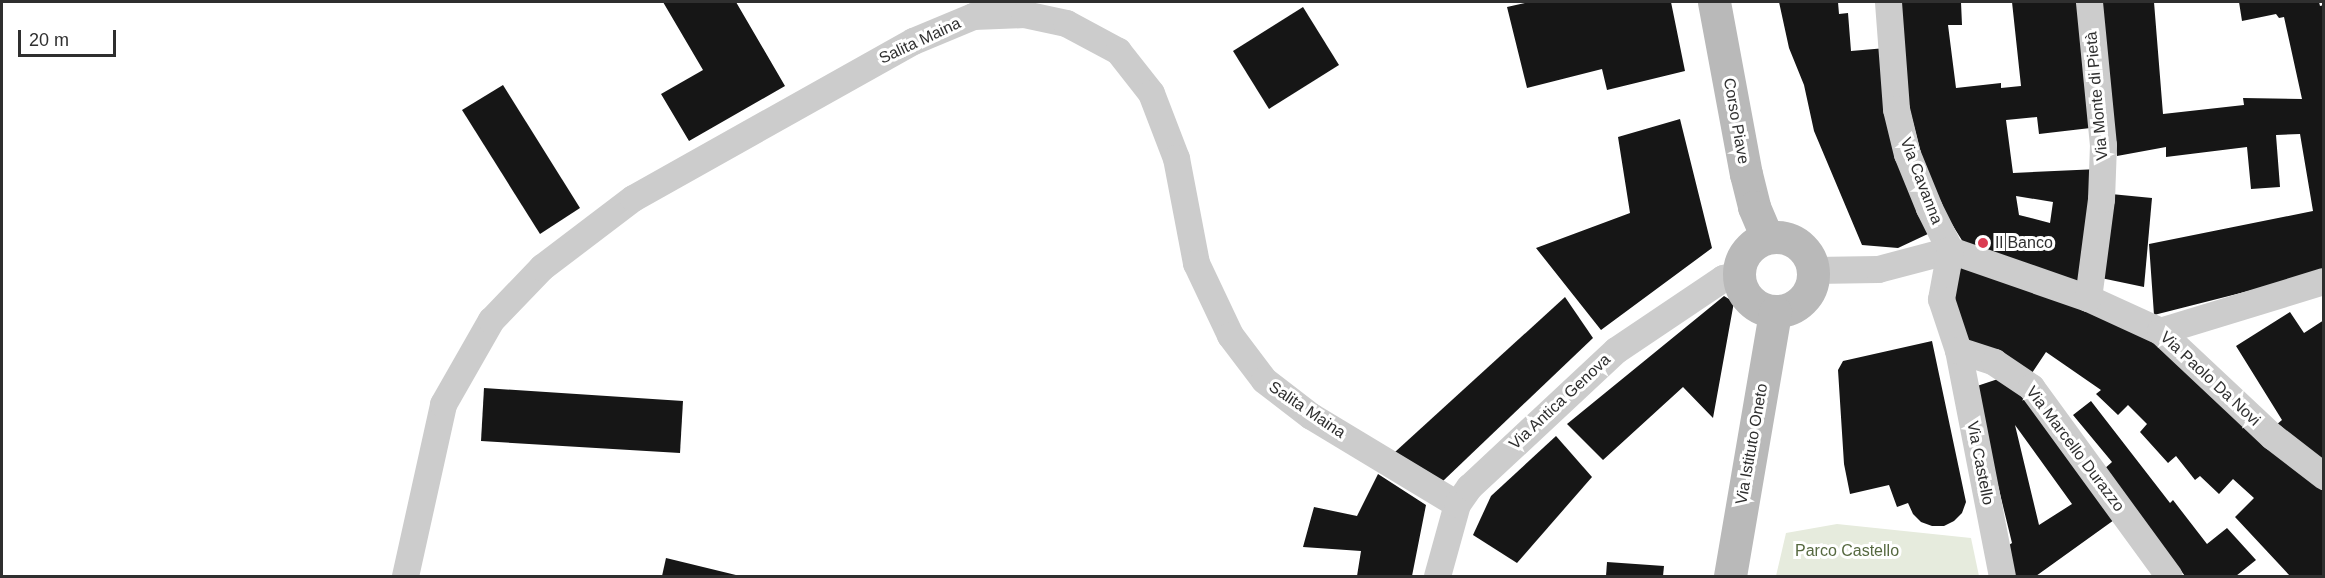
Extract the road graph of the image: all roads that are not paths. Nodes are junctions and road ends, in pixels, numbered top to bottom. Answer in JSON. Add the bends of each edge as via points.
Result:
{"nodes":[{"id":1,"x":1714,"y":2,"type":"edge"},
{"id":2,"x":1888,"y":2,"type":"edge"},
{"id":3,"x":2089,"y":2,"type":"edge"},
{"id":4,"x":1767,"y":237,"type":"junction"},
{"id":5,"x":1950,"y":250,"type":"junction"},
{"id":6,"x":1814,"y":270,"type":"junction"},
{"id":7,"x":1738,"y":274,"type":"junction"},
{"id":8,"x":2324,"y":281,"type":"edge"},
{"id":9,"x":2088,"y":298,"type":"junction"},
{"id":10,"x":1775,"y":312,"type":"junction"},
{"id":11,"x":2160,"y":331,"type":"junction"},
{"id":12,"x":1958,"y":350,"type":"junction"},
{"id":13,"x":2324,"y":476,"type":"edge"},
{"id":14,"x":1457,"y":504,"type":"junction"},
{"id":15,"x":405,"y":576,"type":"edge"},
{"id":16,"x":1437,"y":576,"type":"edge"},
{"id":17,"x":1730,"y":576,"type":"edge"},
{"id":18,"x":2002,"y":576,"type":"edge"},
{"id":19,"x":2169,"y":576,"type":"edge"}],
"edges":[{"from":1,"to":4,"type":"main road","name":"Corso Piave","via":[[1746,174]]},
{"from":2,"to":5,"type":"street","name":"Via Cavanna","via":[[1896,109],[1907,154]]},
{"from":3,"to":9,"type":"street","name":"Via Monte di Pietà","via":[[2103,145],[2101,199]]},
{"from":4,"to":6,"type":"main road","via":[[1783,237],[1798,243]]},
{"from":4,"to":7,"type":"main road","via":[[1746,250]]},
{"from":5,"to":6,"type":"street","via":[[1878,269]]},
{"from":5,"to":9,"type":"street","name":"Via Paolo Da Novi"},
{"from":5,"to":12,"type":"street","name":"Via Castello","via":[[1941,299]]},
{"from":6,"to":10,"type":"main road","via":[[1808,295],[1788,310]]},
{"from":7,"to":10,"type":"main road","via":[[1749,300],[1761,309]]},
{"from":7,"to":14,"type":"street","name":"Via Antica Genova","via":[[1723,278],[1616,350],[1469,488]]},
{"from":8,"to":11,"type":"street"},
{"from":9,"to":11,"type":"street","name":"Via Paolo Da Novi"},
{"from":10,"to":17,"type":"main road","name":"Via Istituto Oneto"},
{"from":11,"to":13,"type":"street","name":"Via Paolo Da Novi","via":[[2272,436]]},
{"from":12,"to":18,"type":"street","name":"Via Castello"},
{"from":12,"to":19,"type":"street","name":"Via Marcello Durazzo","via":[[1994,362],[2031,387]]},
{"from":14,"to":15,"type":"street","name":"Salita Maina","via":[[1311,416],[1264,380],[1230,335],[1196,263],[1176,158],[1151,93],[1118,51],[1066,23],[1024,14],[974,16],[913,41],[633,198],[542,267],[491,320],[443,404]]},
{"from":14,"to":16,"type":"street","name":"Via Antica Genova"}]}
